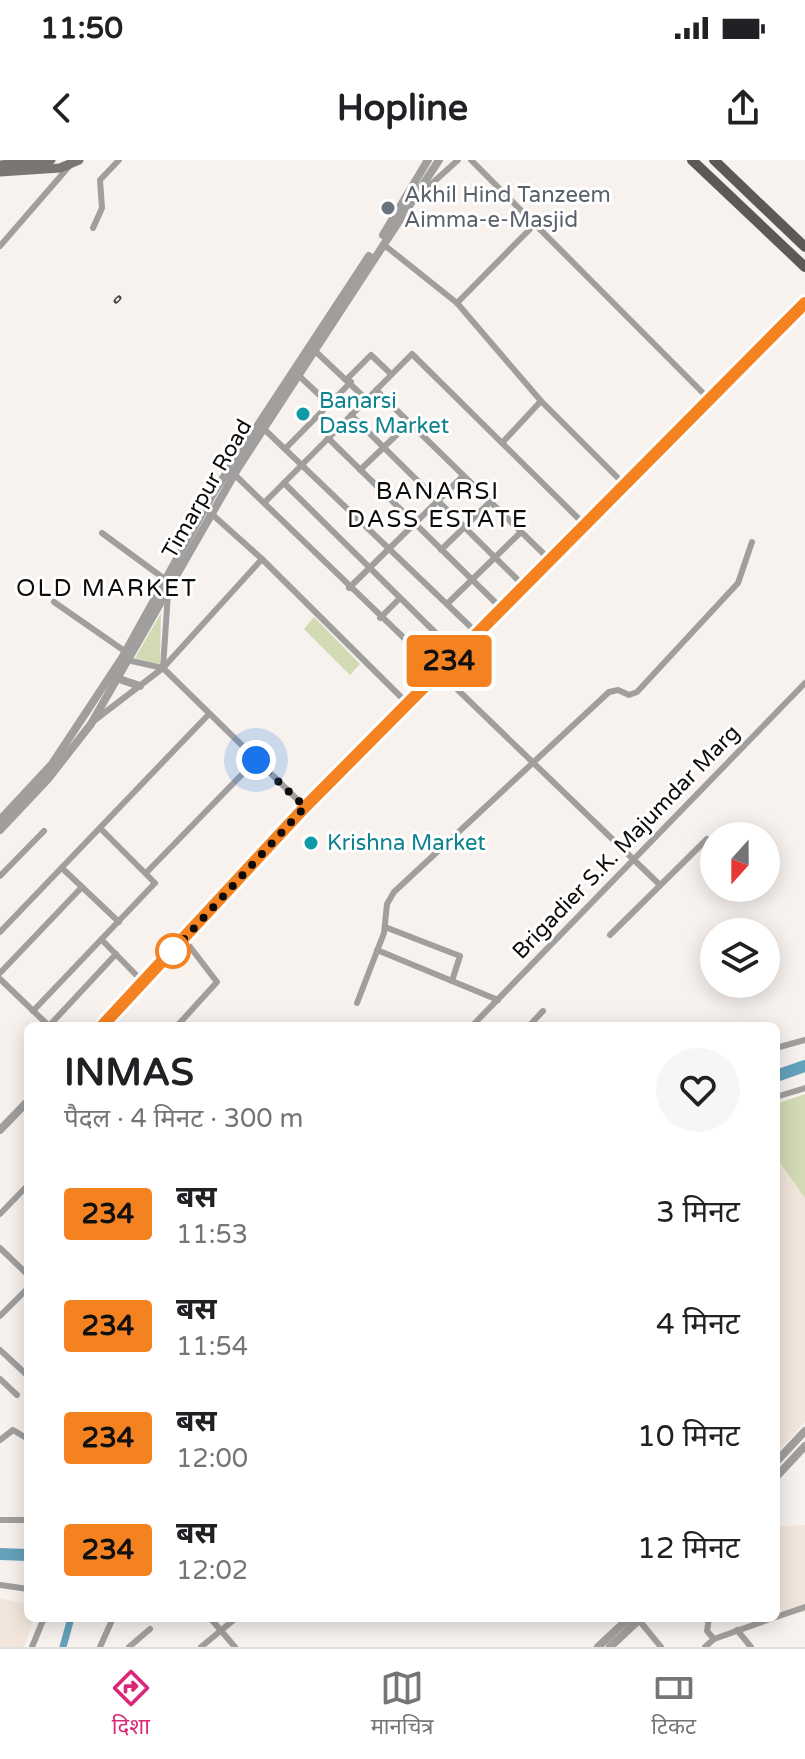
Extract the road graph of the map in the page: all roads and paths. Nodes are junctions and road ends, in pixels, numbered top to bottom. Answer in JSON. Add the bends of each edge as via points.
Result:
{"nodes":[{"id":1,"x":119,"y":160,"type":"edge"},
{"id":2,"x":428,"y":160,"type":"edge"},
{"id":3,"x":439,"y":160,"type":"edge"},
{"id":4,"x":458,"y":160,"type":"edge"},
{"id":5,"x":471,"y":160,"type":"edge"},
{"id":6,"x":692,"y":160,"type":"edge"},
{"id":7,"x":714,"y":160,"type":"edge"},
{"id":8,"x":75,"y":161,"type":"edge"},
{"id":9,"x":44,"y":163,"type":"edge"},
{"id":10,"x":0,"y":165,"type":"edge"},
{"id":11,"x":0,"y":172,"type":"edge"},
{"id":12,"x":412,"y":195,"type":"junction"},
{"id":13,"x":535,"y":224,"type":"junction"},
{"id":14,"x":93,"y":228,"type":"dead end"},
{"id":15,"x":381,"y":243,"type":"junction"},
{"id":16,"x":0,"y":246,"type":"edge"},
{"id":17,"x":805,"y":247,"type":"edge"},
{"id":18,"x":805,"y":267,"type":"edge"},
{"id":19,"x":457,"y":303,"type":"junction"},
{"id":20,"x":805,"y":303,"type":"edge"},
{"id":21,"x":312,"y":348,"type":"junction"},
{"id":22,"x":296,"y":373,"type":"junction"},
{"id":23,"x":391,"y":374,"type":"junction"},
{"id":24,"x":349,"y":380,"type":"junction"},
{"id":25,"x":376,"y":390,"type":"junction"},
{"id":26,"x":366,"y":399,"type":"junction"},
{"id":27,"x":710,"y":400,"type":"junction"},
{"id":28,"x":541,"y":401,"type":"junction"},
{"id":29,"x":329,"y":404,"type":"junction"},
{"id":30,"x":351,"y":415,"type":"junction"},
{"id":31,"x":409,"y":423,"type":"junction"},
{"id":32,"x":261,"y":426,"type":"junction"},
{"id":33,"x":328,"y":438,"type":"junction"},
{"id":34,"x":502,"y":443,"type":"junction"},
{"id":35,"x":383,"y":446,"type":"junction"},
{"id":36,"x":285,"y":449,"type":"junction"},
{"id":37,"x":301,"y":465,"type":"junction"},
{"id":38,"x":360,"y":470,"type":"junction"},
{"id":39,"x":232,"y":471,"type":"junction"},
{"id":40,"x":463,"y":476,"type":"junction"},
{"id":41,"x":284,"y":483,"type":"junction"},
{"id":42,"x":625,"y":485,"type":"junction"},
{"id":43,"x":438,"y":501,"type":"junction"},
{"id":44,"x":490,"y":502,"type":"junction"},
{"id":45,"x":264,"y":503,"type":"junction"},
{"id":46,"x":208,"y":511,"type":"junction"},
{"id":47,"x":415,"y":524,"type":"junction"},
{"id":48,"x":585,"y":525,"type":"junction"},
{"id":49,"x":465,"y":527,"type":"junction"},
{"id":50,"x":521,"y":532,"type":"junction"},
{"id":51,"x":102,"y":533,"type":"dead end"},
{"id":52,"x":752,"y":542,"type":"dead end"},
{"id":53,"x":390,"y":549,"type":"junction"},
{"id":54,"x":441,"y":550,"type":"junction"},
{"id":55,"x":495,"y":557,"type":"junction"},
{"id":56,"x":262,"y":559,"type":"junction"},
{"id":57,"x":550,"y":560,"type":"junction"},
{"id":58,"x":371,"y":569,"type":"junction"},
{"id":59,"x":471,"y":579,"type":"junction"},
{"id":60,"x":166,"y":580,"type":"junction"},
{"id":61,"x":524,"y":586,"type":"junction"},
{"id":62,"x":349,"y":588,"type":"junction"},
{"id":63,"x":168,"y":593,"type":"junction"},
{"id":64,"x":400,"y":598,"type":"junction"},
{"id":65,"x":54,"y":602,"type":"dead end"},
{"id":66,"x":447,"y":604,"type":"junction"},
{"id":67,"x":501,"y":608,"type":"junction"},
{"id":68,"x":380,"y":618,"type":"junction"},
{"id":69,"x":477,"y":633,"type":"junction"},
{"id":70,"x":456,"y":653,"type":"junction"},
{"id":71,"x":126,"y":657,"type":"junction"},
{"id":72,"x":163,"y":668,"type":"junction"},
{"id":73,"x":437,"y":673,"type":"junction"},
{"id":74,"x":119,"y":679,"type":"junction"},
{"id":75,"x":805,"y":683,"type":"edge"},
{"id":76,"x":140,"y":686,"type":"junction"},
{"id":77,"x":407,"y":703,"type":"junction"},
{"id":78,"x":209,"y":714,"type":"junction"},
{"id":79,"x":91,"y":724,"type":"junction"},
{"id":80,"x":256,"y":760,"type":"junction"},
{"id":81,"x":532,"y":762,"type":"junction"},
{"id":82,"x":305,"y":807,"type":"junction"},
{"id":83,"x":0,"y":820,"type":"edge"},
{"id":84,"x":101,"y":829,"type":"junction"},
{"id":85,"x":0,"y":830,"type":"edge"},
{"id":86,"x":44,"y":831,"type":"dead end"},
{"id":87,"x":700,"y":846,"type":"edge"},
{"id":88,"x":634,"y":859,"type":"junction"},
{"id":89,"x":63,"y":869,"type":"junction"},
{"id":90,"x":146,"y":873,"type":"junction"},
{"id":91,"x":0,"y":876,"type":"edge"},
{"id":92,"x":660,"y":885,"type":"junction"},
{"id":93,"x":82,"y":887,"type":"junction"},
{"id":94,"x":119,"y":922,"type":"junction"},
{"id":95,"x":385,"y":927,"type":"junction"},
{"id":96,"x":0,"y":932,"type":"edge"},
{"id":97,"x":610,"y":935,"type":"dead end"},
{"id":98,"x":184,"y":939,"type":"junction"},
{"id":99,"x":102,"y":940,"type":"junction"},
{"id":100,"x":377,"y":950,"type":"junction"},
{"id":101,"x":116,"y":954,"type":"junction"},
{"id":102,"x":0,"y":973,"type":"edge"},
{"id":103,"x":0,"y":979,"type":"edge"},
{"id":104,"x":452,"y":981,"type":"junction"},
{"id":105,"x":144,"y":983,"type":"junction"},
{"id":106,"x":498,"y":1000,"type":"junction"},
{"id":107,"x":357,"y":1003,"type":"dead end"},
{"id":108,"x":33,"y":1011,"type":"junction"},
{"id":109,"x":543,"y":1011,"type":"dead end"},
{"id":110,"x":45,"y":1022,"type":"edge"},
{"id":111,"x":53,"y":1022,"type":"edge"},
{"id":112,"x":106,"y":1022,"type":"edge"},
{"id":113,"x":181,"y":1022,"type":"edge"},
{"id":114,"x":476,"y":1022,"type":"edge"},
{"id":115,"x":533,"y":1022,"type":"edge"},
{"id":116,"x":805,"y":1040,"type":"edge"},
{"id":117,"x":780,"y":1047,"type":"edge"},
{"id":118,"x":805,"y":1088,"type":"edge"},
{"id":119,"x":780,"y":1096,"type":"edge"},
{"id":120,"x":24,"y":1105,"type":"edge"},
{"id":121,"x":0,"y":1130,"type":"edge"},
{"id":122,"x":24,"y":1191,"type":"edge"},
{"id":123,"x":0,"y":1214,"type":"edge"},
{"id":124,"x":0,"y":1248,"type":"edge"},
{"id":125,"x":24,"y":1268,"type":"edge"},
{"id":126,"x":24,"y":1292,"type":"edge"},
{"id":127,"x":0,"y":1316,"type":"edge"},
{"id":128,"x":0,"y":1350,"type":"edge"},
{"id":129,"x":24,"y":1372,"type":"edge"},
{"id":130,"x":0,"y":1379,"type":"edge"},
{"id":131,"x":17,"y":1395,"type":"dead end"},
{"id":132,"x":805,"y":1431,"type":"edge"},
{"id":133,"x":24,"y":1437,"type":"edge"},
{"id":134,"x":0,"y":1440,"type":"edge"},
{"id":135,"x":805,"y":1446,"type":"edge"},
{"id":136,"x":780,"y":1458,"type":"edge"},
{"id":137,"x":780,"y":1473,"type":"edge"},
{"id":138,"x":0,"y":1520,"type":"edge"},
{"id":139,"x":24,"y":1520,"type":"edge"},
{"id":140,"x":0,"y":1585,"type":"edge"},
{"id":141,"x":24,"y":1588,"type":"edge"},
{"id":142,"x":805,"y":1607,"type":"edge"},
{"id":143,"x":780,"y":1615,"type":"edge"},
{"id":144,"x":43,"y":1622,"type":"edge"},
{"id":145,"x":111,"y":1622,"type":"edge"},
{"id":146,"x":213,"y":1622,"type":"edge"},
{"id":147,"x":231,"y":1622,"type":"edge"},
{"id":148,"x":631,"y":1622,"type":"edge"},
{"id":149,"x":632,"y":1622,"type":"edge"},
{"id":150,"x":639,"y":1622,"type":"edge"},
{"id":151,"x":708,"y":1622,"type":"edge"},
{"id":152,"x":760,"y":1622,"type":"edge"},
{"id":153,"x":150,"y":1629,"type":"dead end"},
{"id":154,"x":737,"y":1630,"type":"junction"},
{"id":155,"x":221,"y":1631,"type":"junction"},
{"id":156,"x":714,"y":1639,"type":"junction"},
{"id":157,"x":36,"y":1646,"type":"edge"},
{"id":158,"x":134,"y":1646,"type":"edge"},
{"id":159,"x":100,"y":1647,"type":"edge"},
{"id":160,"x":201,"y":1647,"type":"edge"},
{"id":161,"x":235,"y":1647,"type":"edge"},
{"id":162,"x":598,"y":1647,"type":"edge"},
{"id":163,"x":610,"y":1647,"type":"edge"},
{"id":164,"x":661,"y":1647,"type":"edge"},
{"id":165,"x":705,"y":1647,"type":"edge"},
{"id":166,"x":751,"y":1647,"type":"edge"}],
"edges":[{"from":1,"to":14,"type":"street","via":[[100,180],[102,208]]},
{"from":2,"to":12,"type":"street","name":"Timarpur Road"},
{"from":3,"to":12,"type":"street","name":"Timarpur Road"},
{"from":4,"to":12,"type":"street"},
{"from":5,"to":13,"type":"street"},
{"from":6,"to":18,"type":"main road"},
{"from":7,"to":17,"type":"main road"},
{"from":8,"to":9,"type":"main road"},
{"from":8,"to":16,"type":"street"},
{"from":9,"to":10,"type":"main road"},
{"from":9,"to":11,"type":"main road"},
{"from":12,"to":15,"type":"street","name":"Timarpur Road"},
{"from":13,"to":19,"type":"street"},
{"from":13,"to":27,"type":"street"},
{"from":15,"to":19,"type":"street"},
{"from":15,"to":21,"type":"street","name":"Timarpur Road"},
{"from":19,"to":28,"type":"street"},
{"from":20,"to":27,"type":"street"},
{"from":21,"to":22,"type":"street","name":"Timarpur Road"},
{"from":21,"to":24,"type":"street"},
{"from":22,"to":29,"type":"street"},
{"from":22,"to":32,"type":"street","name":"Timarpur Road"},
{"from":23,"to":24,"type":"street","via":[[371,355]]},
{"from":23,"to":25,"type":"street"},
{"from":23,"to":34,"type":"street","via":[[414,355]]},
{"from":24,"to":26,"type":"street"},
{"from":24,"to":29,"type":"street"},
{"from":25,"to":26,"type":"street"},
{"from":25,"to":31,"type":"street"},
{"from":26,"to":30,"type":"street"},
{"from":27,"to":42,"type":"street"},
{"from":28,"to":34,"type":"street"},
{"from":28,"to":42,"type":"street"},
{"from":29,"to":36,"type":"street"},
{"from":30,"to":33,"type":"street"},
{"from":30,"to":35,"type":"street"},
{"from":31,"to":35,"type":"street"},
{"from":31,"to":40,"type":"street"},
{"from":32,"to":36,"type":"street"},
{"from":32,"to":39,"type":"street","name":"Timarpur Road"},
{"from":33,"to":37,"type":"street"},
{"from":33,"to":38,"type":"street"},
{"from":34,"to":48,"type":"street"},
{"from":35,"to":38,"type":"street"},
{"from":35,"to":43,"type":"street"},
{"from":36,"to":37,"type":"street"},
{"from":37,"to":41,"type":"street"},
{"from":37,"to":53,"type":"street"},
{"from":38,"to":47,"type":"street"},
{"from":39,"to":45,"type":"street"},
{"from":39,"to":46,"type":"street","name":"Timarpur Road"},
{"from":40,"to":43,"type":"street"},
{"from":40,"to":44,"type":"street"},
{"from":41,"to":45,"type":"street"},
{"from":41,"to":58,"type":"street"},
{"from":42,"to":48,"type":"street"},
{"from":43,"to":47,"type":"street"},
{"from":43,"to":49,"type":"street"},
{"from":44,"to":49,"type":"street"},
{"from":44,"to":50,"type":"street"},
{"from":45,"to":62,"type":"street"},
{"from":46,"to":56,"type":"street"},
{"from":46,"to":60,"type":"street","name":"Timarpur Road"},
{"from":46,"to":63,"type":"street","name":"Timarpur Road"},
{"from":47,"to":53,"type":"street"},
{"from":47,"to":54,"type":"street"},
{"from":48,"to":57,"type":"street"},
{"from":49,"to":54,"type":"street"},
{"from":49,"to":55,"type":"street"},
{"from":50,"to":55,"type":"street"},
{"from":50,"to":57,"type":"street"},
{"from":51,"to":60,"type":"street"},
{"from":52,"to":81,"type":"street","via":[[738,583],[637,692],[609,692]]},
{"from":53,"to":58,"type":"street"},
{"from":53,"to":66,"type":"street"},
{"from":54,"to":59,"type":"street"},
{"from":55,"to":59,"type":"street"},
{"from":55,"to":61,"type":"street"},
{"from":56,"to":72,"type":"street"},
{"from":56,"to":77,"type":"street"},
{"from":57,"to":61,"type":"street"},
{"from":58,"to":62,"type":"street"},
{"from":58,"to":64,"type":"street"},
{"from":59,"to":66,"type":"street"},
{"from":59,"to":67,"type":"street"},
{"from":60,"to":71,"type":"street","name":"Timarpur Road"},
{"from":61,"to":67,"type":"street"},
{"from":62,"to":68,"type":"street"},
{"from":63,"to":71,"type":"street","name":"Timarpur Road"},
{"from":63,"to":72,"type":"street"},
{"from":64,"to":68,"type":"street"},
{"from":64,"to":70,"type":"street"},
{"from":65,"to":71,"type":"street"},
{"from":66,"to":69,"type":"street"},
{"from":67,"to":69,"type":"street"},
{"from":68,"to":73,"type":"street"},
{"from":69,"to":70,"type":"street"},
{"from":70,"to":73,"type":"street"},
{"from":71,"to":72,"type":"street"},
{"from":71,"to":74,"type":"street","name":"Timarpur Road"},
{"from":71,"to":83,"type":"street","name":"Timarpur Road","via":[[52,764]]},
{"from":72,"to":76,"type":"street"},
{"from":72,"to":78,"type":"street"},
{"from":73,"to":77,"type":"street"},
{"from":73,"to":81,"type":"street"},
{"from":74,"to":76,"type":"street"},
{"from":74,"to":79,"type":"street","name":"Timarpur Road"},
{"from":75,"to":88,"type":"street","name":"Brigadier S.K. Majumdar Marg"},
{"from":76,"to":79,"type":"street"},
{"from":77,"to":82,"type":"street"},
{"from":78,"to":80,"type":"street"},
{"from":78,"to":84,"type":"street"},
{"from":79,"to":85,"type":"street","name":"Timarpur Road"},
{"from":80,"to":82,"type":"street"},
{"from":80,"to":90,"type":"street"},
{"from":81,"to":88,"type":"street"},
{"from":81,"to":95,"type":"street","via":[[394,892]]},
{"from":82,"to":98,"type":"street"},
{"from":84,"to":89,"type":"street"},
{"from":84,"to":90,"type":"street"},
{"from":86,"to":91,"type":"street"},
{"from":87,"to":92,"type":"street"},
{"from":88,"to":92,"type":"street"},
{"from":88,"to":106,"type":"street","name":"Brigadier S.K. Majumdar Marg"},
{"from":89,"to":93,"type":"street"},
{"from":89,"to":96,"type":"street"},
{"from":90,"to":94,"type":"street","via":[[154,885]]},
{"from":92,"to":97,"type":"street"},
{"from":93,"to":94,"type":"street"},
{"from":93,"to":102,"type":"street"},
{"from":94,"to":99,"type":"street"},
{"from":95,"to":100,"type":"street"},
{"from":95,"to":104,"type":"street","via":[[460,956]]},
{"from":98,"to":105,"type":"street"},
{"from":98,"to":113,"type":"street","via":[[217,982]]},
{"from":99,"to":101,"type":"street"},
{"from":99,"to":108,"type":"street"},
{"from":100,"to":104,"type":"street"},
{"from":100,"to":107,"type":"street"},
{"from":101,"to":105,"type":"street"},
{"from":101,"to":111,"type":"street"},
{"from":103,"to":108,"type":"street"},
{"from":104,"to":106,"type":"street"},
{"from":105,"to":112,"type":"street"},
{"from":106,"to":114,"type":"street","name":"Brigadier S.K. Majumdar Marg"},
{"from":108,"to":110,"type":"street"},
{"from":109,"to":115,"type":"street"},
{"from":116,"to":117,"type":"street"},
{"from":118,"to":119,"type":"street"},
{"from":120,"to":121,"type":"street"},
{"from":122,"to":123,"type":"street"},
{"from":124,"to":125,"type":"street"},
{"from":126,"to":127,"type":"street"},
{"from":128,"to":129,"type":"street"},
{"from":130,"to":131,"type":"street"},
{"from":132,"to":136,"type":"street"},
{"from":133,"to":134,"type":"street","via":[[13,1430]]},
{"from":135,"to":137,"type":"street"},
{"from":138,"to":139,"type":"street"},
{"from":140,"to":141,"type":"street"},
{"from":142,"to":143,"type":"street"},
{"from":144,"to":157,"type":"street"},
{"from":145,"to":159,"type":"street"},
{"from":146,"to":155,"type":"street"},
{"from":147,"to":155,"type":"street"},
{"from":148,"to":162,"type":"street"},
{"from":149,"to":163,"type":"street"},
{"from":150,"to":164,"type":"street"},
{"from":151,"to":156,"type":"street","via":[[707,1631]]},
{"from":152,"to":154,"type":"street"},
{"from":153,"to":158,"type":"street"},
{"from":154,"to":156,"type":"street"},
{"from":154,"to":166,"type":"street"},
{"from":155,"to":160,"type":"street"},
{"from":155,"to":161,"type":"street"},
{"from":156,"to":165,"type":"street"}]}
